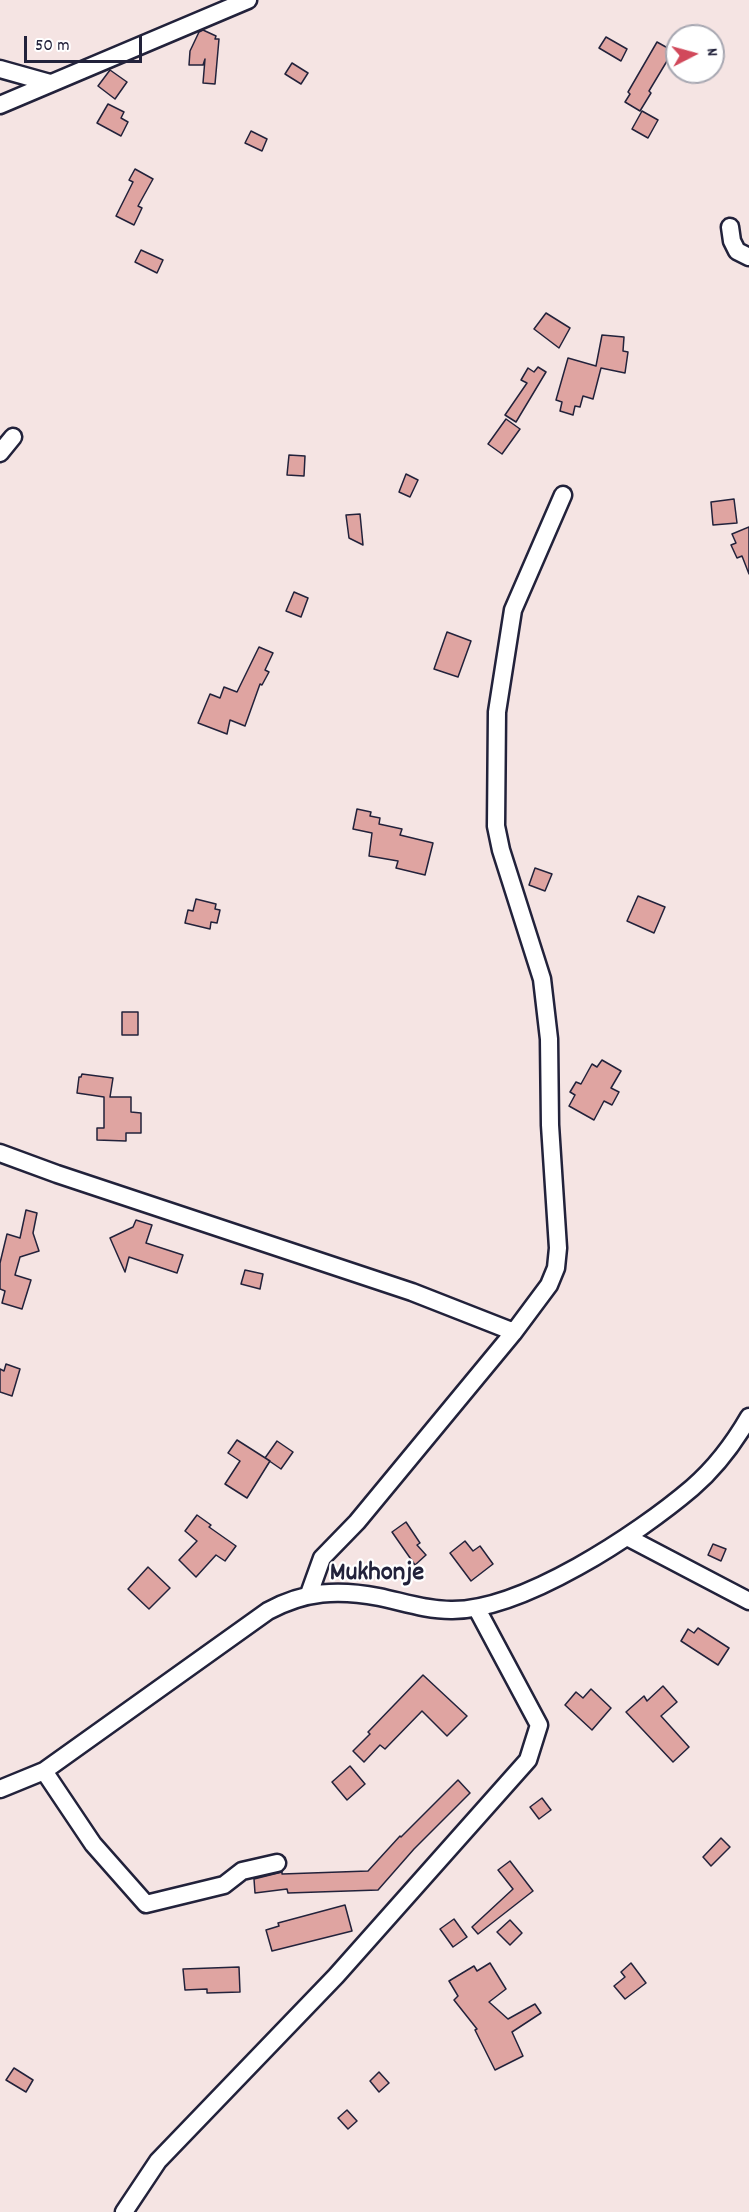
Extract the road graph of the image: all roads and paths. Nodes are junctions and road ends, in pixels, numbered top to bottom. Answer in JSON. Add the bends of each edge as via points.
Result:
{"nodes":[{"id":1,"x":248,"y":0,"type":"edge"},
{"id":2,"x":0,"y":69,"type":"edge"},
{"id":3,"x":50,"y":83,"type":"junction"},
{"id":4,"x":0,"y":105,"type":"edge"},
{"id":5,"x":730,"y":227,"type":"dead end"},
{"id":6,"x":749,"y":257,"type":"edge"},
{"id":7,"x":13,"y":436,"type":"dead end"},
{"id":8,"x":0,"y":453,"type":"edge"},
{"id":9,"x":563,"y":495,"type":"dead end"},
{"id":10,"x":0,"y":1153,"type":"edge"},
{"id":11,"x":514,"y":1332,"type":"junction"},
{"id":12,"x":749,"y":1417,"type":"edge"},
{"id":13,"x":627,"y":1537,"type":"junction"},
{"id":14,"x":309,"y":1594,"type":"junction"},
{"id":15,"x":749,"y":1601,"type":"edge"},
{"id":16,"x":477,"y":1609,"type":"junction"},
{"id":17,"x":44,"y":1771,"type":"junction"},
{"id":18,"x":0,"y":1789,"type":"edge"},
{"id":19,"x":278,"y":1863,"type":"dead end"},
{"id":20,"x":124,"y":2212,"type":"edge"}],
"edges":[{"from":1,"to":3,"type":"street"},
{"from":2,"to":3,"type":"street"},
{"from":3,"to":4,"type":"street"},
{"from":5,"to":6,"type":"street","via":[[736,251]]},
{"from":7,"to":8,"type":"street"},
{"from":9,"to":11,"type":"street","via":[[513,610],[497,712],[496,826],[543,979],[558,1248],[549,1285]]},
{"from":10,"to":11,"type":"street","via":[[412,1292]]},
{"from":11,"to":14,"type":"street","via":[[357,1522],[322,1558]]},
{"from":12,"to":13,"type":"street","via":[[736,1439],[693,1487]]},
{"from":13,"to":15,"type":"street"},
{"from":13,"to":16,"type":"street","via":[[532,1590]]},
{"from":14,"to":16,"type":"street","via":[[343,1593],[419,1607]]},
{"from":14,"to":17,"type":"street","via":[[268,1611]]},
{"from":16,"to":20,"type":"street","via":[[539,1725],[528,1760],[336,1976],[158,2161]]},
{"from":17,"to":18,"type":"street"},
{"from":17,"to":19,"type":"street","via":[[93,1844],[146,1904],[224,1885],[242,1871]]}]}
